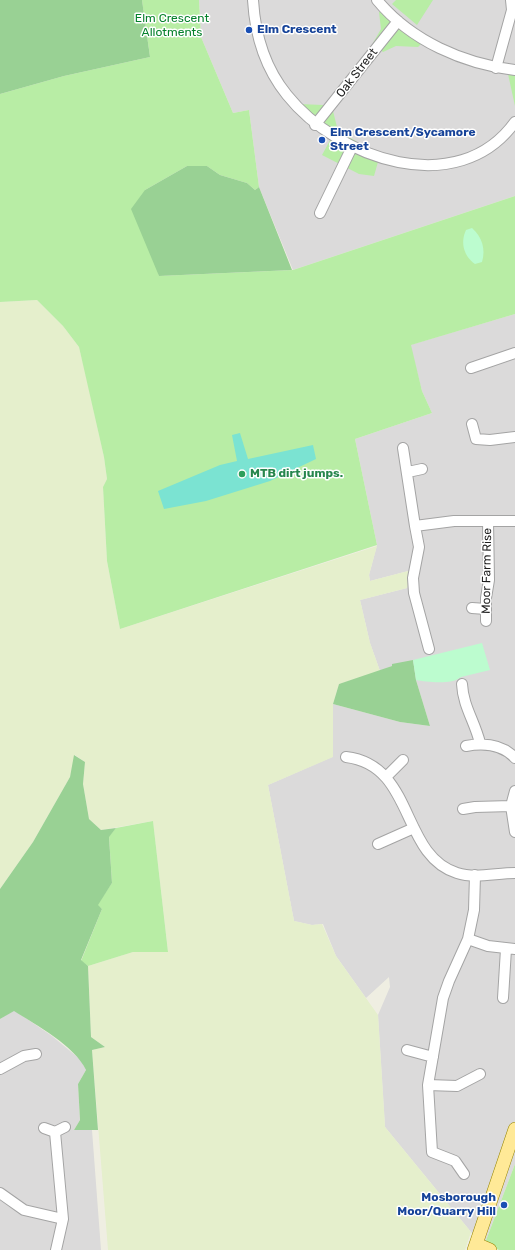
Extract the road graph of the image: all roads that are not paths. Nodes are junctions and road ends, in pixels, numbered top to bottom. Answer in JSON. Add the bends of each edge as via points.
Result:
{"nodes":[{"id":1,"x":253,"y":0,"type":"edge"},
{"id":2,"x":377,"y":0,"type":"edge"},
{"id":3,"x":511,"y":0,"type":"edge"},
{"id":4,"x":398,"y":21,"type":"junction"},
{"id":5,"x":496,"y":68,"type":"junction"},
{"id":6,"x":515,"y":70,"type":"edge"},
{"id":7,"x":515,"y":122,"type":"edge"},
{"id":8,"x":315,"y":125,"type":"junction"},
{"id":9,"x":352,"y":147,"type":"junction"},
{"id":10,"x":320,"y":213,"type":"dead end"},
{"id":11,"x":515,"y":353,"type":"edge"},
{"id":12,"x":470,"y":368,"type":"dead end"},
{"id":13,"x":472,"y":424,"type":"dead end"},
{"id":14,"x":515,"y":437,"type":"edge"},
{"id":15,"x":402,"y":448,"type":"dead end"},
{"id":16,"x":422,"y":469,"type":"dead end"},
{"id":17,"x":408,"y":472,"type":"junction"},
{"id":18,"x":488,"y":521,"type":"junction"},
{"id":19,"x":515,"y":521,"type":"edge"},
{"id":20,"x":415,"y":526,"type":"junction"},
{"id":21,"x":472,"y":608,"type":"dead end"},
{"id":22,"x":486,"y":609,"type":"junction"},
{"id":23,"x":486,"y":621,"type":"dead end"},
{"id":24,"x":429,"y":649,"type":"dead end"},
{"id":25,"x":462,"y":684,"type":"dead end"},
{"id":26,"x":480,"y":743,"type":"junction"},
{"id":27,"x":466,"y":746,"type":"dead end"},
{"id":28,"x":346,"y":757,"type":"dead end"},
{"id":29,"x":515,"y":758,"type":"edge"},
{"id":30,"x":403,"y":760,"type":"dead end"},
{"id":31,"x":386,"y":777,"type":"junction"},
{"id":32,"x":515,"y":791,"type":"edge"},
{"id":33,"x":511,"y":806,"type":"junction"},
{"id":34,"x":462,"y":809,"type":"dead end"},
{"id":35,"x":414,"y":828,"type":"junction"},
{"id":36,"x":515,"y":832,"type":"edge"},
{"id":37,"x":378,"y":844,"type":"dead end"},
{"id":38,"x":515,"y":873,"type":"edge"},
{"id":39,"x":476,"y":875,"type":"junction"},
{"id":40,"x":468,"y":938,"type":"junction"},
{"id":41,"x":510,"y":949,"type":"edge"},
{"id":42,"x":503,"y":998,"type":"dead end"},
{"id":43,"x":407,"y":1050,"type":"dead end"},
{"id":44,"x":36,"y":1054,"type":"dead end"},
{"id":45,"x":434,"y":1057,"type":"junction"},
{"id":46,"x":0,"y":1069,"type":"edge"},
{"id":47,"x":480,"y":1074,"type":"dead end"},
{"id":48,"x":428,"y":1085,"type":"junction"},
{"id":49,"x":65,"y":1127,"type":"dead end"},
{"id":50,"x":44,"y":1128,"type":"dead end"},
{"id":51,"x":515,"y":1129,"type":"edge"},
{"id":52,"x":55,"y":1132,"type":"junction"},
{"id":53,"x":464,"y":1174,"type":"dead end"},
{"id":54,"x":0,"y":1193,"type":"edge"},
{"id":55,"x":63,"y":1219,"type":"junction"},
{"id":56,"x":475,"y":1247,"type":"edge"},
{"id":57,"x":56,"y":1250,"type":"edge"},
{"id":58,"x":490,"y":1250,"type":"edge"}],
"edges":[{"from":1,"to":8,"type":"street","via":[[255,25],[268,65],[287,95]]},
{"from":2,"to":4,"type":"street"},
{"from":3,"to":5,"type":"street","via":[[512,10]]},
{"from":4,"to":5,"type":"street","via":[[448,52],[471,62]]},
{"from":4,"to":8,"type":"street","name":"Oak Street"},
{"from":5,"to":6,"type":"street"},
{"from":7,"to":9,"type":"street","via":[[492,146],[456,162],[394,162]]},
{"from":8,"to":9,"type":"street"},
{"from":9,"to":10,"type":"street"},
{"from":11,"to":12,"type":"street"},
{"from":13,"to":14,"type":"street","via":[[476,439]]},
{"from":15,"to":17,"type":"street"},
{"from":16,"to":17,"type":"street"},
{"from":17,"to":20,"type":"street"},
{"from":18,"to":19,"type":"street"},
{"from":18,"to":20,"type":"street","via":[[454,520]]},
{"from":18,"to":22,"type":"street","name":"Moor Farm Rise","via":[[489,580]]},
{"from":20,"to":24,"type":"street","via":[[419,547],[413,578],[414,593]]},
{"from":21,"to":22,"type":"street"},
{"from":22,"to":23,"type":"street","name":"Moor Farm Rise"},
{"from":25,"to":26,"type":"street","via":[[462,698],[476,727]]},
{"from":26,"to":27,"type":"street"},
{"from":26,"to":29,"type":"street","via":[[498,747],[511,753]]},
{"from":28,"to":31,"type":"street","via":[[362,761]]},
{"from":30,"to":31,"type":"street"},
{"from":31,"to":35,"type":"street","via":[[395,788]]},
{"from":32,"to":33,"type":"street"},
{"from":33,"to":34,"type":"street"},
{"from":33,"to":36,"type":"street"},
{"from":35,"to":37,"type":"street"},
{"from":35,"to":39,"type":"street","via":[[430,854],[442,866],[455,872]]},
{"from":38,"to":39,"type":"street"},
{"from":39,"to":40,"type":"street","via":[[474,910]]},
{"from":40,"to":41,"type":"street","via":[[488,946]]},
{"from":40,"to":45,"type":"street","via":[[443,998]]},
{"from":41,"to":42,"type":"street"},
{"from":43,"to":45,"type":"street"},
{"from":44,"to":46,"type":"street","via":[[24,1056]]},
{"from":45,"to":48,"type":"street"},
{"from":47,"to":48,"type":"street","via":[[457,1086]]},
{"from":48,"to":53,"type":"street","via":[[432,1152],[455,1161]]},
{"from":49,"to":52,"type":"street"},
{"from":50,"to":52,"type":"street"},
{"from":51,"to":56,"type":"main road"},
{"from":52,"to":55,"type":"street"},
{"from":54,"to":55,"type":"street","via":[[24,1210]]},
{"from":55,"to":57,"type":"street"},
{"from":56,"to":58,"type":"main road"}]}
